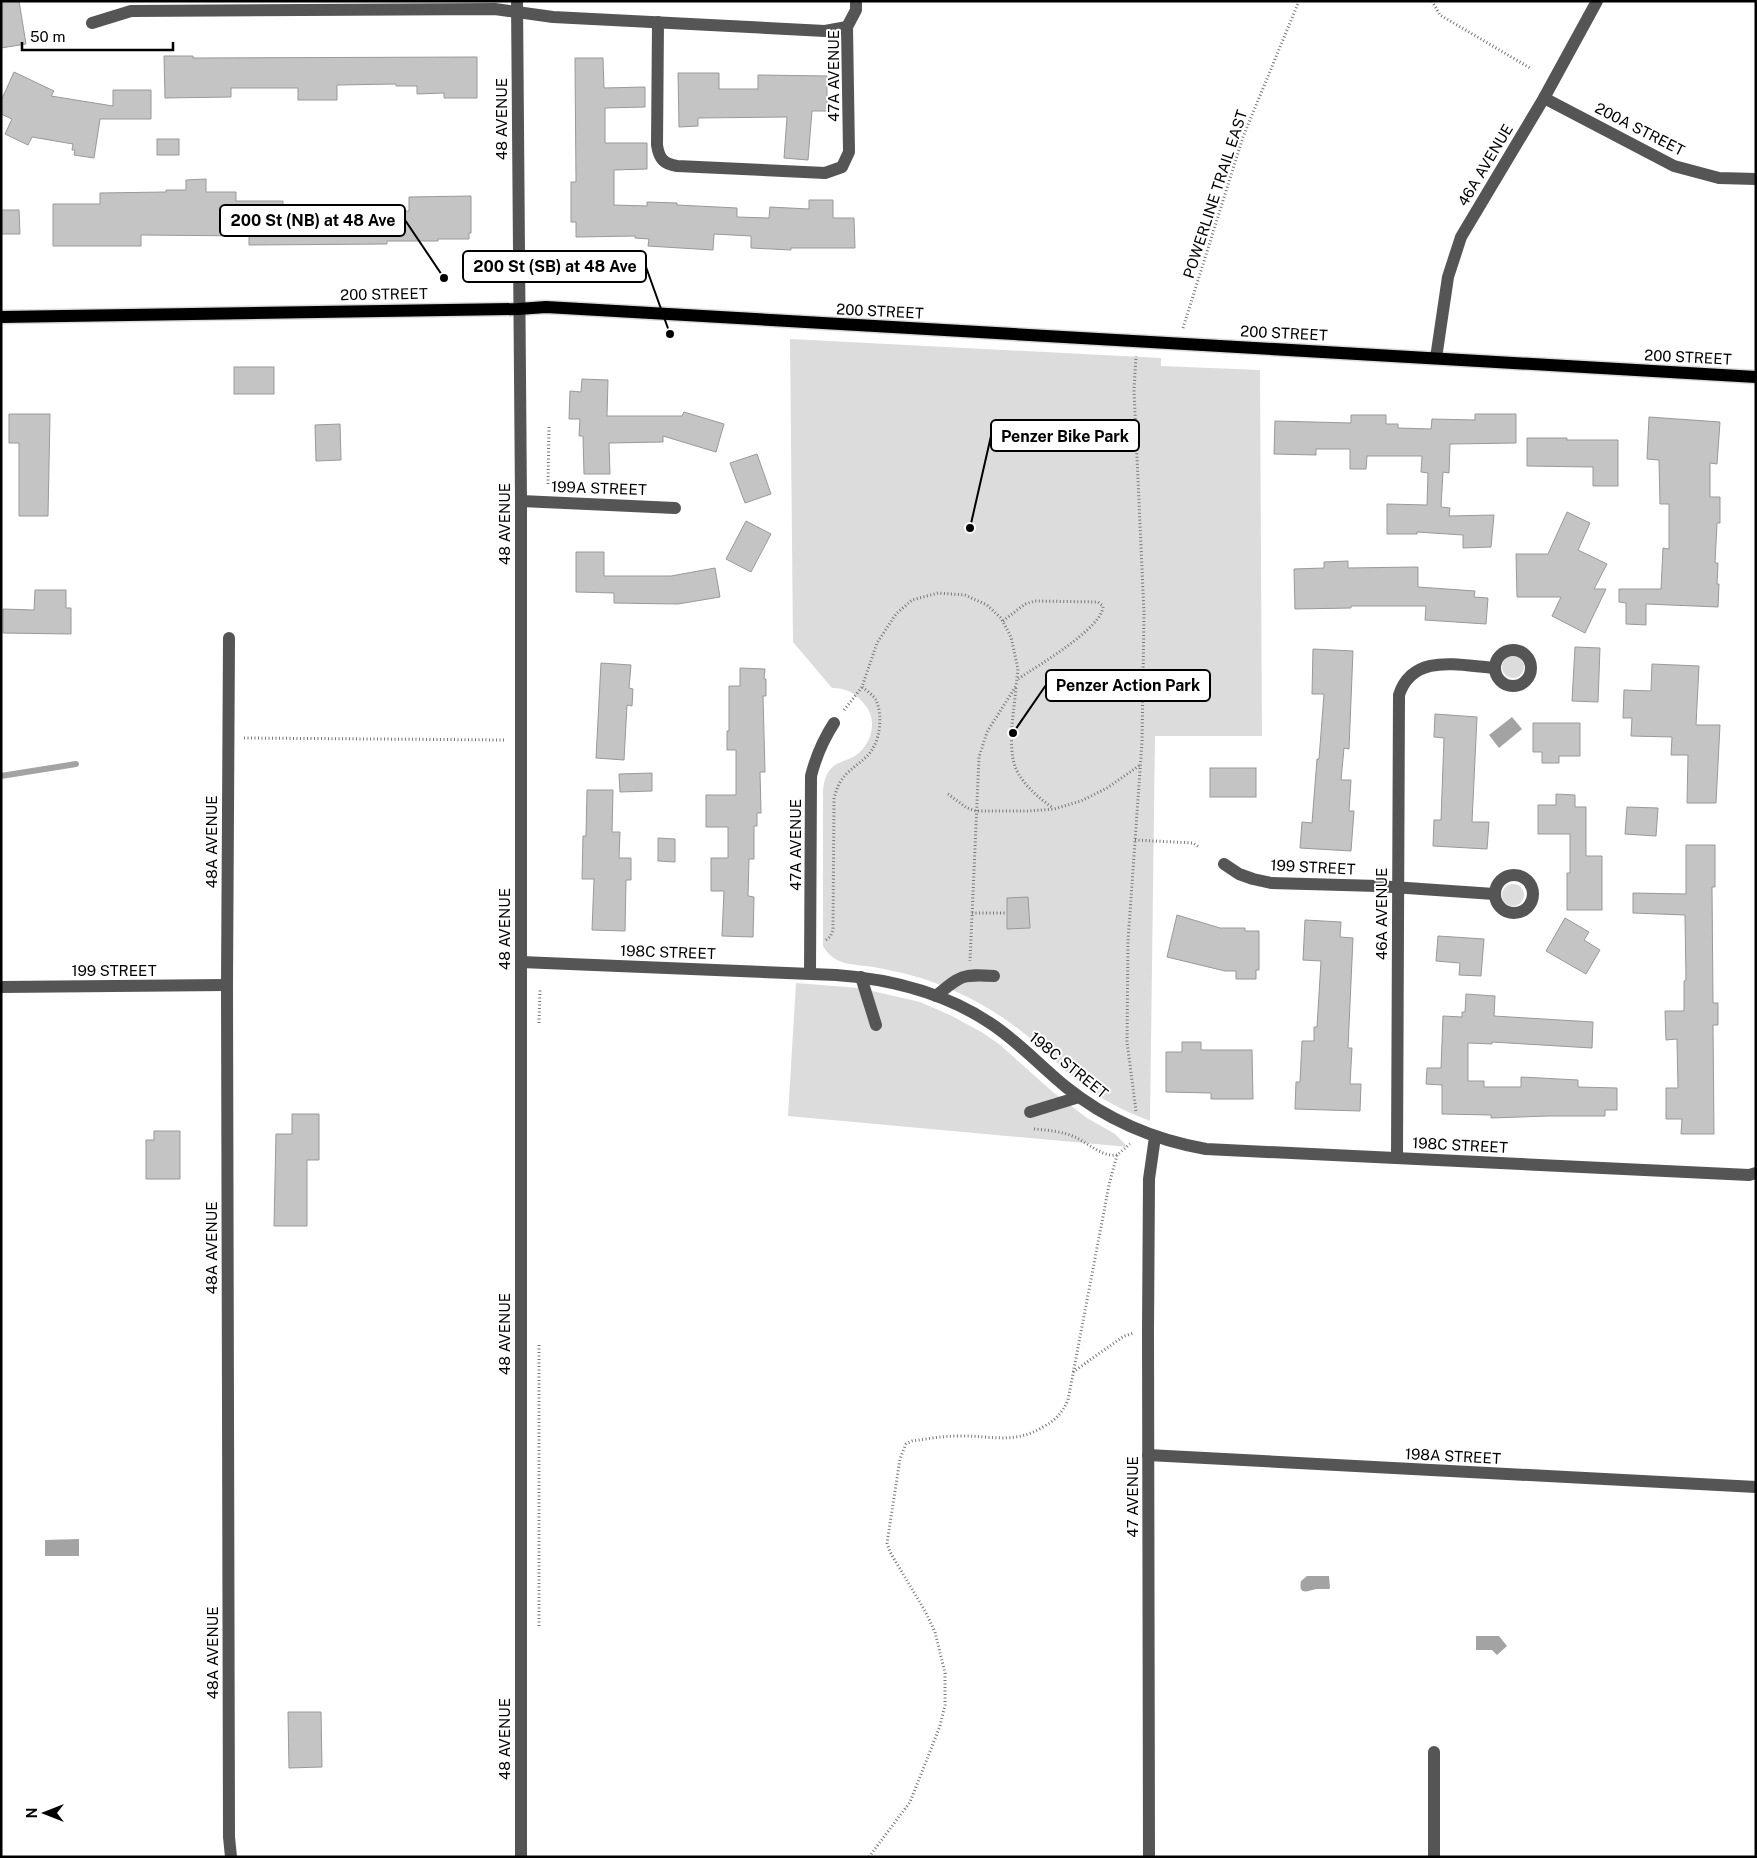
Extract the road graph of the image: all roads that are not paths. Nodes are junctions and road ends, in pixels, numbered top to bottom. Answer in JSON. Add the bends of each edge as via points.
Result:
{"nodes":[{"id":1,"x":856,"y":1,"type":"edge"},
{"id":2,"x":1597,"y":1,"type":"edge"},
{"id":3,"x":517,"y":6,"type":"edge"},
{"id":4,"x":658,"y":22,"type":"junction"},
{"id":5,"x":92,"y":23,"type":"dead end"},
{"id":6,"x":848,"y":27,"type":"junction"},
{"id":7,"x":1544,"y":98,"type":"junction"},
{"id":8,"x":1756,"y":179,"type":"edge"},
{"id":9,"x":518,"y":309,"type":"junction"},
{"id":10,"x":1,"y":317,"type":"edge"},
{"id":11,"x":1436,"y":358,"type":"junction"},
{"id":12,"x":1756,"y":377,"type":"edge"},
{"id":13,"x":521,"y":501,"type":"junction"},
{"id":14,"x":675,"y":508,"type":"dead end"},
{"id":15,"x":228,"y":638,"type":"dead end"},
{"id":16,"x":1495,"y":668,"type":"dead end"},
{"id":17,"x":834,"y":723,"type":"road end"},
{"id":18,"x":1224,"y":864,"type":"dead end"},
{"id":19,"x":1397,"y":888,"type":"junction"},
{"id":20,"x":1494,"y":894,"type":"dead end"},
{"id":21,"x":521,"y":962,"type":"junction"},
{"id":22,"x":810,"y":973,"type":"junction"},
{"id":23,"x":861,"y":976,"type":"junction"},
{"id":24,"x":994,"y":976,"type":"dead end"},
{"id":25,"x":226,"y":985,"type":"junction"},
{"id":26,"x":1,"y":987,"type":"edge"},
{"id":27,"x":936,"y":996,"type":"junction"},
{"id":28,"x":876,"y":1024,"type":"dead end"},
{"id":29,"x":1079,"y":1096,"type":"junction"},
{"id":30,"x":1030,"y":1112,"type":"dead end"},
{"id":31,"x":1155,"y":1137,"type":"junction"},
{"id":32,"x":1397,"y":1158,"type":"junction"},
{"id":33,"x":1756,"y":1173,"type":"edge"},
{"id":34,"x":1148,"y":1455,"type":"junction"},
{"id":35,"x":1756,"y":1487,"type":"edge"},
{"id":36,"x":1434,"y":1752,"type":"dead end"},
{"id":37,"x":231,"y":1857,"type":"edge"},
{"id":38,"x":521,"y":1857,"type":"edge"},
{"id":39,"x":1149,"y":1857,"type":"edge"},
{"id":40,"x":1434,"y":1857,"type":"edge"}],
"edges":[{"from":1,"to":6,"type":"street","name":"47A AVENUE","via":[[856,10]]},
{"from":2,"to":7,"type":"street","name":"46A AVENUE"},
{"from":3,"to":4,"type":"street","via":[[553,17]]},
{"from":3,"to":5,"type":"street","via":[[495,9],[131,12]]},
{"from":3,"to":9,"type":"street","name":"48 AVENUE"},
{"from":4,"to":6,"type":"street","via":[[825,31]]},
{"from":4,"to":6,"type":"street","name":"47A AVENUE","via":[[657,144],[662,160],[678,166],[825,173],[842,167],[849,152]]},
{"from":7,"to":8,"type":"street","name":"200A STREET","via":[[1674,166],[1719,178]]},
{"from":7,"to":11,"type":"street","name":"46A AVENUE","via":[[1461,236],[1448,277]]},
{"from":9,"to":10,"type":"main road","name":"200 STREET"},
{"from":9,"to":11,"type":"main road","name":"200 STREET","via":[[558,308]]},
{"from":9,"to":13,"type":"street","name":"48 AVENUE"},
{"from":11,"to":12,"type":"main road","name":"200 STREET"},
{"from":13,"to":14,"type":"street","name":"199A STREET"},
{"from":13,"to":21,"type":"street","name":"48 AVENUE"},
{"from":15,"to":25,"type":"street","name":"48A AVENUE"},
{"from":16,"to":19,"type":"street","name":"46A AVENUE","via":[[1437,664],[1410,674],[1402,685],[1398,706]]},
{"from":17,"to":22,"type":"street","name":"47A AVENUE","via":[[823,740],[811,776]]},
{"from":18,"to":19,"type":"street","name":"199 STREET","via":[[1238,874],[1272,883]]},
{"from":19,"to":20,"type":"street","name":"199 STREET"},
{"from":19,"to":32,"type":"street","name":"46A AVENUE"},
{"from":21,"to":22,"type":"street","name":"198C STREET"},
{"from":21,"to":38,"type":"street","name":"48 AVENUE"},
{"from":22,"to":23,"type":"street","name":"198C STREET"},
{"from":23,"to":27,"type":"street","name":"198C STREET"},
{"from":23,"to":28,"type":"street"},
{"from":24,"to":27,"type":"street","via":[[970,975],[956,980]]},
{"from":25,"to":26,"type":"street","name":"199 STREET"},
{"from":25,"to":37,"type":"street","name":"48A AVENUE","via":[[228,1837]]},
{"from":27,"to":29,"type":"street","name":"198C STREET","via":[[989,1022]]},
{"from":29,"to":30,"type":"street"},
{"from":29,"to":31,"type":"street","name":"198C STREET","via":[[1122,1123]]},
{"from":31,"to":32,"type":"street","name":"198C STREET","via":[[1220,1151]]},
{"from":31,"to":34,"type":"street","name":"47 AVENUE","via":[[1149,1179]]},
{"from":32,"to":33,"type":"street","name":"198C STREET"},
{"from":34,"to":35,"type":"street","name":"198A STREET"},
{"from":34,"to":39,"type":"street","name":"47 AVENUE"},
{"from":36,"to":40,"type":"street"}]}
